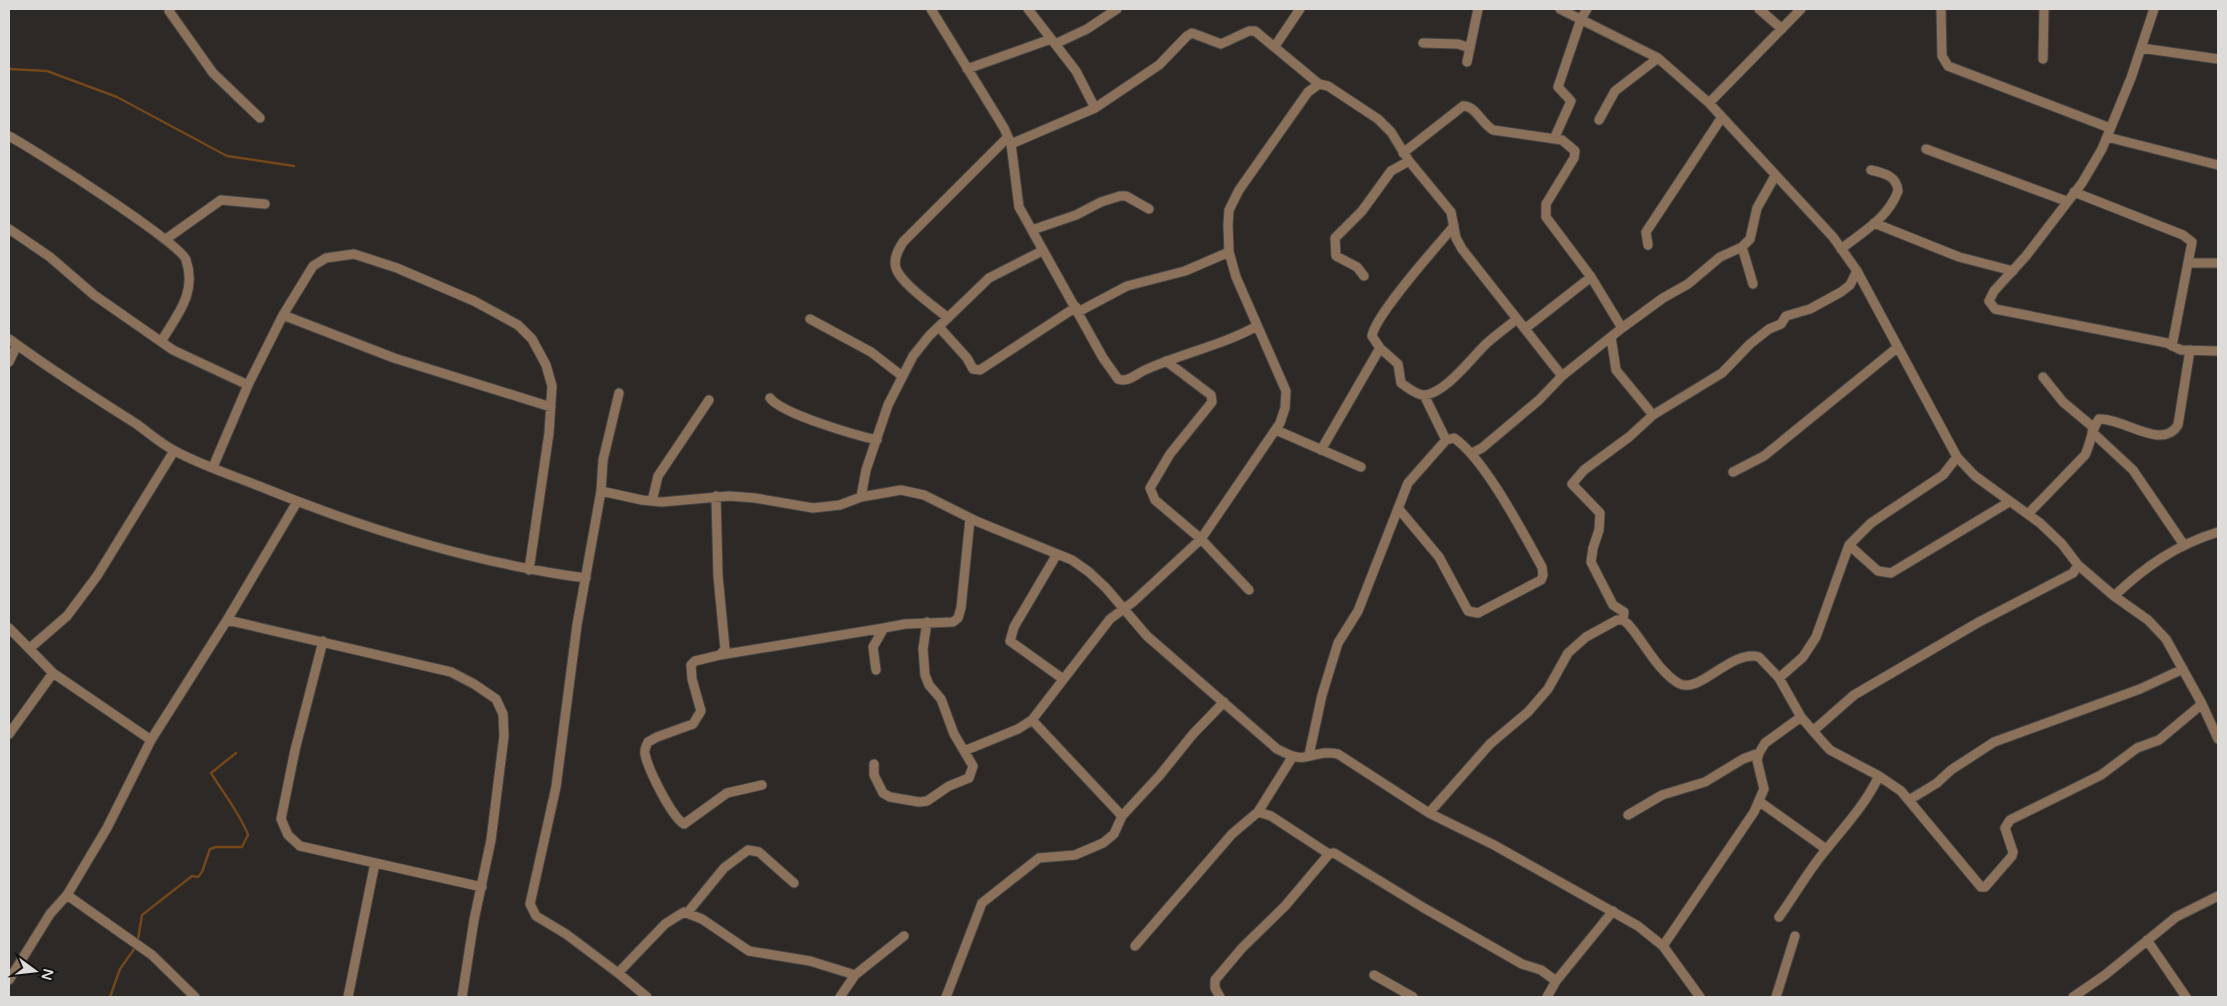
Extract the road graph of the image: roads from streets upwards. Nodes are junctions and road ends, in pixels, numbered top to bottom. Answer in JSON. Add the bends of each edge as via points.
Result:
{"nodes":[{"id":1,"x":170,"y":9,"type":"edge"},
{"id":2,"x":932,"y":9,"type":"edge"},
{"id":3,"x":1028,"y":9,"type":"edge"},
{"id":4,"x":1117,"y":9,"type":"edge"},
{"id":5,"x":1300,"y":9,"type":"edge"},
{"id":6,"x":1478,"y":9,"type":"edge"},
{"id":7,"x":1560,"y":9,"type":"edge"},
{"id":8,"x":1587,"y":9,"type":"edge"},
{"id":9,"x":1759,"y":9,"type":"edge"},
{"id":10,"x":1801,"y":9,"type":"edge"},
{"id":11,"x":1941,"y":9,"type":"edge"},
{"id":12,"x":2044,"y":9,"type":"edge"},
{"id":13,"x":2154,"y":9,"type":"edge"},
{"id":14,"x":1581,"y":19,"type":"junction"},
{"id":15,"x":1782,"y":29,"type":"junction"},
{"id":16,"x":1053,"y":42,"type":"junction"},
{"id":17,"x":1423,"y":43,"type":"dead end"},
{"id":18,"x":1275,"y":46,"type":"junction"},
{"id":19,"x":1470,"y":48,"type":"junction"},
{"id":20,"x":2141,"y":48,"type":"junction"},
{"id":21,"x":1658,"y":58,"type":"junction"},
{"id":22,"x":2043,"y":59,"type":"dead end"},
{"id":23,"x":2218,"y":59,"type":"edge"},
{"id":24,"x":1467,"y":62,"type":"dead end"},
{"id":25,"x":967,"y":69,"type":"junction"},
{"id":26,"x":1319,"y":84,"type":"junction"},
{"id":27,"x":1709,"y":103,"type":"junction"},
{"id":28,"x":1095,"y":108,"type":"junction"},
{"id":29,"x":1722,"y":117,"type":"junction"},
{"id":30,"x":260,"y":118,"type":"dead end"},
{"id":31,"x":1599,"y":120,"type":"dead end"},
{"id":32,"x":2110,"y":128,"type":"junction"},
{"id":33,"x":9,"y":136,"type":"edge"},
{"id":34,"x":2106,"y":137,"type":"junction"},
{"id":35,"x":1554,"y":138,"type":"junction"},
{"id":36,"x":1009,"y":140,"type":"junction"},
{"id":37,"x":1926,"y":149,"type":"dead end"},
{"id":38,"x":1403,"y":152,"type":"junction"},
{"id":39,"x":1408,"y":161,"type":"junction"},
{"id":40,"x":2218,"y":165,"type":"edge"},
{"id":41,"x":1871,"y":170,"type":"dead end"},
{"id":42,"x":1775,"y":176,"type":"junction"},
{"id":43,"x":2074,"y":192,"type":"junction"},
{"id":44,"x":2066,"y":201,"type":"junction"},
{"id":45,"x":265,"y":204,"type":"dead end"},
{"id":46,"x":1149,"y":209,"type":"dead end"},
{"id":47,"x":1874,"y":223,"type":"junction"},
{"id":48,"x":1454,"y":226,"type":"junction"},
{"id":49,"x":9,"y":229,"type":"edge"},
{"id":50,"x":1032,"y":230,"type":"junction"},
{"id":51,"x":166,"y":239,"type":"junction"},
{"id":52,"x":1648,"y":246,"type":"dead end"},
{"id":53,"x":1742,"y":247,"type":"junction"},
{"id":54,"x":1841,"y":249,"type":"junction"},
{"id":55,"x":1042,"y":251,"type":"junction"},
{"id":56,"x":1229,"y":252,"type":"junction"},
{"id":57,"x":2188,"y":263,"type":"junction"},
{"id":58,"x":2218,"y":263,"type":"edge"},
{"id":59,"x":2013,"y":271,"type":"junction"},
{"id":60,"x":1857,"y":272,"type":"junction"},
{"id":61,"x":1364,"y":276,"type":"dead end"},
{"id":62,"x":1592,"y":277,"type":"junction"},
{"id":63,"x":1753,"y":284,"type":"dead end"},
{"id":64,"x":1077,"y":310,"type":"junction"},
{"id":65,"x":283,"y":315,"type":"junction"},
{"id":66,"x":810,"y":318,"type":"dead end"},
{"id":67,"x":948,"y":318,"type":"junction"},
{"id":68,"x":1517,"y":319,"type":"junction"},
{"id":69,"x":939,"y":326,"type":"junction"},
{"id":70,"x":1257,"y":326,"type":"junction"},
{"id":71,"x":1526,"y":328,"type":"junction"},
{"id":72,"x":1622,"y":328,"type":"junction"},
{"id":73,"x":1611,"y":337,"type":"junction"},
{"id":74,"x":9,"y":339,"type":"edge"},
{"id":75,"x":162,"y":340,"type":"junction"},
{"id":76,"x":17,"y":345,"type":"junction"},
{"id":77,"x":2172,"y":346,"type":"junction"},
{"id":78,"x":1898,"y":347,"type":"junction"},
{"id":79,"x":1380,"y":348,"type":"junction"},
{"id":80,"x":2190,"y":350,"type":"junction"},
{"id":81,"x":2218,"y":351,"type":"edge"},
{"id":82,"x":1166,"y":361,"type":"junction"},
{"id":83,"x":9,"y":362,"type":"edge"},
{"id":84,"x":902,"y":376,"type":"junction"},
{"id":85,"x":1562,"y":376,"type":"junction"},
{"id":86,"x":2043,"y":377,"type":"dead end"},
{"id":87,"x":248,"y":385,"type":"junction"},
{"id":88,"x":619,"y":393,"type":"dead end"},
{"id":89,"x":1424,"y":395,"type":"junction"},
{"id":90,"x":770,"y":398,"type":"dead end"},
{"id":91,"x":709,"y":400,"type":"dead end"},
{"id":92,"x":551,"y":407,"type":"junction"},
{"id":93,"x":1653,"y":414,"type":"junction"},
{"id":94,"x":1276,"y":430,"type":"junction"},
{"id":95,"x":2093,"y":430,"type":"junction"},
{"id":96,"x":877,"y":440,"type":"junction"},
{"id":97,"x":1446,"y":440,"type":"junction"},
{"id":98,"x":1321,"y":450,"type":"junction"},
{"id":99,"x":174,"y":451,"type":"junction"},
{"id":100,"x":1472,"y":453,"type":"junction"},
{"id":101,"x":1958,"y":457,"type":"junction"},
{"id":102,"x":213,"y":467,"type":"junction"},
{"id":103,"x":1361,"y":467,"type":"dead end"},
{"id":104,"x":1733,"y":472,"type":"dead end"},
{"id":105,"x":601,"y":491,"type":"junction"},
{"id":106,"x":716,"y":496,"type":"junction"},
{"id":107,"x":861,"y":497,"type":"junction"},
{"id":108,"x":652,"y":501,"type":"junction"},
{"id":109,"x":297,"y":502,"type":"junction"},
{"id":110,"x":2009,"y":502,"type":"junction"},
{"id":111,"x":1398,"y":508,"type":"junction"},
{"id":112,"x":2028,"y":514,"type":"junction"},
{"id":113,"x":970,"y":519,"type":"junction"},
{"id":114,"x":2218,"y":532,"type":"edge"},
{"id":115,"x":1201,"y":539,"type":"junction"},
{"id":116,"x":1850,"y":545,"type":"junction"},
{"id":117,"x":2184,"y":545,"type":"junction"},
{"id":118,"x":1057,"y":554,"type":"junction"},
{"id":119,"x":2078,"y":565,"type":"junction"},
{"id":120,"x":529,"y":570,"type":"junction"},
{"id":121,"x":586,"y":578,"type":"junction"},
{"id":122,"x":1249,"y":590,"type":"dead end"},
{"id":123,"x":2114,"y":596,"type":"junction"},
{"id":124,"x":1123,"y":609,"type":"junction"},
{"id":125,"x":227,"y":620,"type":"junction"},
{"id":126,"x":1623,"y":620,"type":"junction"},
{"id":127,"x":927,"y":622,"type":"junction"},
{"id":128,"x":9,"y":628,"type":"edge"},
{"id":129,"x":884,"y":628,"type":"junction"},
{"id":130,"x":323,"y":641,"type":"junction"},
{"id":131,"x":30,"y":648,"type":"junction"},
{"id":132,"x":720,"y":656,"type":"junction"},
{"id":133,"x":2183,"y":669,"type":"junction"},
{"id":134,"x":876,"y":670,"type":"dead end"},
{"id":135,"x":53,"y":673,"type":"junction"},
{"id":136,"x":1780,"y":678,"type":"junction"},
{"id":137,"x":1063,"y":679,"type":"junction"},
{"id":138,"x":1224,"y":702,"type":"junction"},
{"id":139,"x":2202,"y":704,"type":"junction"},
{"id":140,"x":1801,"y":717,"type":"junction"},
{"id":141,"x":1032,"y":720,"type":"junction"},
{"id":142,"x":1813,"y":731,"type":"junction"},
{"id":143,"x":9,"y":734,"type":"edge"},
{"id":144,"x":151,"y":740,"type":"junction"},
{"id":145,"x":2218,"y":740,"type":"edge"},
{"id":146,"x":964,"y":751,"type":"junction"},
{"id":147,"x":1759,"y":752,"type":"junction"},
{"id":148,"x":1309,"y":755,"type":"junction"},
{"id":149,"x":1293,"y":756,"type":"junction"},
{"id":150,"x":874,"y":764,"type":"dead end"},
{"id":151,"x":1879,"y":776,"type":"junction"},
{"id":152,"x":762,"y":785,"type":"dead end"},
{"id":153,"x":1908,"y":800,"type":"junction"},
{"id":154,"x":1760,"y":802,"type":"junction"},
{"id":155,"x":1258,"y":812,"type":"junction"},
{"id":156,"x":1429,"y":813,"type":"junction"},
{"id":157,"x":1628,"y":815,"type":"dead end"},
{"id":158,"x":1122,"y":816,"type":"junction"},
{"id":159,"x":1826,"y":849,"type":"junction"},
{"id":160,"x":1330,"y":854,"type":"junction"},
{"id":161,"x":374,"y":863,"type":"junction"},
{"id":162,"x":794,"y":883,"type":"dead end"},
{"id":163,"x":482,"y":887,"type":"junction"},
{"id":164,"x":67,"y":895,"type":"junction"},
{"id":165,"x":2218,"y":896,"type":"edge"},
{"id":166,"x":1613,"y":911,"type":"junction"},
{"id":167,"x":688,"y":912,"type":"junction"},
{"id":168,"x":1779,"y":917,"type":"dead end"},
{"id":169,"x":904,"y":936,"type":"dead end"},
{"id":170,"x":1795,"y":936,"type":"dead end"},
{"id":171,"x":2147,"y":940,"type":"junction"},
{"id":172,"x":1135,"y":946,"type":"dead end"},
{"id":173,"x":1663,"y":946,"type":"junction"},
{"id":174,"x":618,"y":972,"type":"junction"},
{"id":175,"x":855,"y":975,"type":"junction"},
{"id":176,"x":1374,"y":976,"type":"dead end"},
{"id":177,"x":9,"y":980,"type":"edge"},
{"id":178,"x":1556,"y":981,"type":"junction"},
{"id":179,"x":949,"y":996,"type":"edge"},
{"id":180,"x":195,"y":997,"type":"edge"},
{"id":181,"x":348,"y":997,"type":"edge"},
{"id":182,"x":462,"y":997,"type":"edge"},
{"id":183,"x":647,"y":997,"type":"edge"},
{"id":184,"x":840,"y":997,"type":"edge"},
{"id":185,"x":1220,"y":997,"type":"edge"},
{"id":186,"x":1413,"y":997,"type":"edge"},
{"id":187,"x":1547,"y":997,"type":"edge"},
{"id":188,"x":1700,"y":997,"type":"edge"},
{"id":189,"x":1776,"y":997,"type":"edge"},
{"id":190,"x":2074,"y":997,"type":"edge"},
{"id":191,"x":2186,"y":997,"type":"edge"}],
"edges":[{"from":1,"to":30,"type":"street","via":[[213,73]]},
{"from":2,"to":25,"type":"street"},
{"from":3,"to":16,"type":"street"},
{"from":4,"to":16,"type":"street","via":[[1087,29]]},
{"from":5,"to":18,"type":"street"},
{"from":6,"to":19,"type":"street"},
{"from":7,"to":14,"type":"street"},
{"from":8,"to":14,"type":"street"},
{"from":9,"to":15,"type":"street"},
{"from":10,"to":15,"type":"street"},
{"from":11,"to":32,"type":"street","via":[[1942,56],[1948,66]]},
{"from":12,"to":22,"type":"street"},
{"from":13,"to":20,"type":"street"},
{"from":14,"to":21,"type":"street"},
{"from":14,"to":35,"type":"street","via":[[1558,87],[1570,99],[1570,105]]},
{"from":15,"to":27,"type":"street"},
{"from":16,"to":25,"type":"street"},
{"from":16,"to":28,"type":"street","via":[[1076,71]]},
{"from":17,"to":19,"type":"street","via":[[1458,44]]},
{"from":18,"to":26,"type":"street"},
{"from":18,"to":28,"type":"street","via":[[1252,30],[1221,44],[1192,33],[1159,64]]},
{"from":19,"to":24,"type":"street"},
{"from":20,"to":23,"type":"street"},
{"from":20,"to":32,"type":"street"},
{"from":21,"to":27,"type":"street"},
{"from":21,"to":31,"type":"street","via":[[1616,91]]},
{"from":25,"to":36,"type":"street"},
{"from":26,"to":38,"type":"street","via":[[1328,86],[1378,119],[1391,132]]},
{"from":26,"to":56,"type":"street","via":[[1308,92],[1239,190],[1229,210]]},
{"from":27,"to":29,"type":"street"},
{"from":28,"to":36,"type":"street"},
{"from":29,"to":42,"type":"street"},
{"from":29,"to":52,"type":"street","via":[[1646,232]]},
{"from":32,"to":34,"type":"street"},
{"from":33,"to":51,"type":"street","via":[[34,149]]},
{"from":34,"to":40,"type":"street"},
{"from":34,"to":43,"type":"street","via":[[2102,149]]},
{"from":35,"to":38,"type":"street","via":[[1494,130],[1486,126],[1472,108],[1463,106]]},
{"from":35,"to":62,"type":"street","via":[[1570,144],[1575,151],[1546,204],[1546,217]]},
{"from":36,"to":50,"type":"street","via":[[1019,207]]},
{"from":36,"to":67,"type":"street","via":[[903,242],[897,252],[899,276]]},
{"from":37,"to":44,"type":"street"},
{"from":38,"to":39,"type":"street"},
{"from":39,"to":48,"type":"street","via":[[1451,212]]},
{"from":39,"to":61,"type":"street","via":[[1391,171],[1362,212],[1335,238],[1336,256],[1356,267]]},
{"from":41,"to":47,"type":"street","via":[[1894,179],[1898,191],[1892,206]]},
{"from":42,"to":53,"type":"street","via":[[1757,208],[1750,239]]},
{"from":42,"to":54,"type":"street"},
{"from":43,"to":44,"type":"street"},
{"from":43,"to":57,"type":"street","via":[[2183,235],[2192,242]]},
{"from":44,"to":59,"type":"street"},
{"from":45,"to":51,"type":"street","via":[[221,200]]},
{"from":46,"to":50,"type":"street","via":[[1131,198],[1120,196],[1076,216]]},
{"from":47,"to":54,"type":"street"},
{"from":47,"to":59,"type":"street","via":[[1959,257]]},
{"from":48,"to":68,"type":"street","via":[[1462,249]]},
{"from":48,"to":79,"type":"street","via":[[1381,318],[1372,336]]},
{"from":49,"to":75,"type":"street","via":[[50,257],[109,306]]},
{"from":50,"to":55,"type":"street"},
{"from":51,"to":75,"type":"street","via":[[186,258],[190,282],[187,300]]},
{"from":53,"to":63,"type":"street"},
{"from":53,"to":72,"type":"street","via":[[1720,257],[1688,284]]},
{"from":54,"to":60,"type":"street"},
{"from":55,"to":64,"type":"street"},
{"from":55,"to":67,"type":"street","via":[[989,278]]},
{"from":56,"to":64,"type":"street","via":[[1185,271],[1127,286]]},
{"from":56,"to":70,"type":"street"},
{"from":57,"to":58,"type":"street"},
{"from":57,"to":77,"type":"street"},
{"from":59,"to":77,"type":"street","via":[[1989,296],[1990,305],[1995,309]]},
{"from":60,"to":78,"type":"street"},
{"from":60,"to":93,"type":"street","via":[[1850,285],[1841,292],[1810,309],[1786,316],[1781,324],[1750,344],[1722,373]]},
{"from":62,"to":71,"type":"street"},
{"from":62,"to":72,"type":"street"},
{"from":64,"to":69,"type":"street","via":[[980,370],[973,369],[964,353]]},
{"from":64,"to":82,"type":"street","via":[[1102,358],[1120,380]]},
{"from":65,"to":87,"type":"street"},
{"from":65,"to":92,"type":"street","via":[[394,358]]},
{"from":65,"to":92,"type":"street","via":[[313,266],[326,258],[354,254],[397,268],[474,301],[518,325],[532,339],[546,365],[552,386]]},
{"from":66,"to":84,"type":"street","via":[[872,352]]},
{"from":67,"to":69,"type":"street"},
{"from":68,"to":71,"type":"street"},
{"from":68,"to":89,"type":"street","via":[[1446,383]]},
{"from":69,"to":84,"type":"street","via":[[913,356]]},
{"from":70,"to":82,"type":"street","via":[[1209,349]]},
{"from":70,"to":94,"type":"street","via":[[1286,391],[1285,408]]},
{"from":71,"to":85,"type":"street"},
{"from":72,"to":73,"type":"street"},
{"from":73,"to":85,"type":"street"},
{"from":73,"to":93,"type":"street","via":[[1616,370]]},
{"from":74,"to":76,"type":"street"},
{"from":75,"to":87,"type":"street","via":[[173,350]]},
{"from":76,"to":83,"type":"street"},
{"from":76,"to":99,"type":"street","via":[[42,365]]},
{"from":77,"to":80,"type":"street"},
{"from":78,"to":101,"type":"street"},
{"from":78,"to":104,"type":"street","via":[[1764,456]]},
{"from":79,"to":89,"type":"street","via":[[1398,364],[1400,383]]},
{"from":79,"to":98,"type":"street"},
{"from":80,"to":81,"type":"street"},
{"from":80,"to":95,"type":"street","via":[[2178,425],[2173,433],[2156,435],[2108,419],[2099,419]]},
{"from":82,"to":115,"type":"street","via":[[1211,395],[1212,402],[1170,454],[1150,488],[1155,500]]},
{"from":84,"to":96,"type":"street"},
{"from":85,"to":100,"type":"street","via":[[1540,400]]},
{"from":86,"to":95,"type":"street"},
{"from":87,"to":102,"type":"street"},
{"from":88,"to":105,"type":"street","via":[[603,460]]},
{"from":89,"to":97,"type":"street"},
{"from":90,"to":96,"type":"street","via":[[774,404],[791,412]]},
{"from":91,"to":108,"type":"street","via":[[658,476]]},
{"from":92,"to":120,"type":"street"},
{"from":93,"to":126,"type":"street","via":[[1629,437],[1584,470],[1572,484],[1600,513],[1591,562],[1613,605],[1624,612]]},
{"from":94,"to":98,"type":"street"},
{"from":94,"to":115,"type":"street"},
{"from":95,"to":112,"type":"street","via":[[2085,455]]},
{"from":95,"to":117,"type":"street","via":[[2133,470]]},
{"from":96,"to":107,"type":"street"},
{"from":97,"to":100,"type":"street","via":[[1454,438]]},
{"from":97,"to":111,"type":"street","via":[[1408,483]]},
{"from":98,"to":103,"type":"street"},
{"from":99,"to":102,"type":"street"},
{"from":99,"to":131,"type":"street","via":[[97,576],[66,616]]},
{"from":100,"to":111,"type":"street","via":[[1542,567],[1541,580],[1472,614],[1439,557]]},
{"from":101,"to":110,"type":"street","via":[[1975,476]]},
{"from":101,"to":116,"type":"street","via":[[1943,475],[1870,523]]},
{"from":102,"to":109,"type":"street"},
{"from":105,"to":108,"type":"street"},
{"from":105,"to":121,"type":"street"},
{"from":106,"to":107,"type":"street","via":[[755,498],[813,508],[840,505]]},
{"from":106,"to":108,"type":"street"},
{"from":106,"to":132,"type":"street","via":[[718,576],[726,640]]},
{"from":107,"to":113,"type":"street","via":[[913,490]]},
{"from":109,"to":120,"type":"street","via":[[379,531]]},
{"from":109,"to":125,"type":"street"},
{"from":110,"to":112,"type":"street"},
{"from":110,"to":116,"type":"street","via":[[1891,573],[1878,571]]},
{"from":111,"to":148,"type":"street","via":[[1358,611],[1338,643]]},
{"from":112,"to":119,"type":"street","via":[[2062,544]]},
{"from":113,"to":118,"type":"street"},
{"from":113,"to":127,"type":"street","via":[[958,618],[944,624]]},
{"from":114,"to":117,"type":"street"},
{"from":115,"to":122,"type":"street"},
{"from":115,"to":124,"type":"street"},
{"from":116,"to":136,"type":"street","via":[[1816,637],[1803,657]]},
{"from":117,"to":123,"type":"street","via":[[2142,569]]},
{"from":118,"to":124,"type":"street","via":[[1090,572]]},
{"from":118,"to":137,"type":"street","via":[[1014,627],[1010,642]]},
{"from":119,"to":123,"type":"street"},
{"from":119,"to":142,"type":"street","via":[[2072,573],[1979,622],[1854,695]]},
{"from":120,"to":121,"type":"street"},
{"from":121,"to":174,"type":"street","via":[[556,787],[530,904],[536,916]]},
{"from":123,"to":133,"type":"street","via":[[2148,620],[2166,639]]},
{"from":124,"to":137,"type":"street","via":[[1110,619]]},
{"from":124,"to":138,"type":"street","via":[[1147,636]]},
{"from":125,"to":130,"type":"street"},
{"from":125,"to":144,"type":"street"},
{"from":126,"to":136,"type":"street","via":[[1665,671],[1680,684],[1699,682],[1743,655],[1759,657]]},
{"from":126,"to":156,"type":"street","via":[[1617,620],[1586,637],[1568,653],[1548,689],[1528,712],[1490,744]]},
{"from":127,"to":129,"type":"street"},
{"from":127,"to":146,"type":"street","via":[[925,675],[941,699]]},
{"from":128,"to":131,"type":"street"},
{"from":129,"to":132,"type":"street"},
{"from":129,"to":134,"type":"street","via":[[874,647]]},
{"from":130,"to":161,"type":"street","via":[[281,819],[288,835],[300,846]]},
{"from":130,"to":163,"type":"street","via":[[451,672],[496,699],[503,714],[504,736]]},
{"from":131,"to":135,"type":"street"},
{"from":132,"to":152,"type":"street","via":[[695,660],[691,666],[701,711],[696,721],[648,742],[645,755],[663,795],[678,820],[684,824],[727,793]]},
{"from":133,"to":139,"type":"street"},
{"from":133,"to":153,"type":"street","via":[[2140,689],[1994,742]]},
{"from":135,"to":143,"type":"street"},
{"from":135,"to":144,"type":"street"},
{"from":136,"to":140,"type":"street"},
{"from":137,"to":141,"type":"street"},
{"from":138,"to":149,"type":"street","via":[[1277,748]]},
{"from":138,"to":158,"type":"street","via":[[1192,734]]},
{"from":139,"to":145,"type":"street"},
{"from":139,"to":153,"type":"street","via":[[2159,740],[2137,748],[2101,775],[2010,820],[2005,828],[2012,856],[1985,887],[1972,879]]},
{"from":140,"to":142,"type":"street"},
{"from":140,"to":147,"type":"street","via":[[1765,743]]},
{"from":141,"to":146,"type":"street"},
{"from":141,"to":158,"type":"street"},
{"from":142,"to":151,"type":"street","via":[[1830,750]]},
{"from":144,"to":164,"type":"street","via":[[107,828]]},
{"from":146,"to":150,"type":"street","via":[[974,771],[969,778],[949,786],[927,801],[890,797],[883,793],[874,775]]},
{"from":147,"to":154,"type":"street","via":[[1757,760],[1764,788]]},
{"from":147,"to":157,"type":"street","via":[[1705,782],[1662,795]]},
{"from":148,"to":149,"type":"street"},
{"from":148,"to":156,"type":"street","via":[[1338,754]]},
{"from":149,"to":155,"type":"street"},
{"from":151,"to":153,"type":"street"},
{"from":151,"to":159,"type":"street","via":[[1846,828]]},
{"from":154,"to":159,"type":"street"},
{"from":154,"to":173,"type":"street"},
{"from":155,"to":160,"type":"street","via":[[1271,816]]},
{"from":155,"to":172,"type":"street","via":[[1232,834]]},
{"from":156,"to":166,"type":"street"},
{"from":158,"to":179,"type":"street","via":[[1114,834],[1103,843],[1075,855],[1039,858],[982,903]]},
{"from":159,"to":168,"type":"street"},
{"from":160,"to":178,"type":"street","via":[[1338,855],[1424,908]]},
{"from":160,"to":185,"type":"street","via":[[1215,980]]},
{"from":161,"to":163,"type":"street"},
{"from":161,"to":181,"type":"street"},
{"from":162,"to":167,"type":"street","via":[[758,852],[748,850],[724,868]]},
{"from":163,"to":182,"type":"street"},
{"from":164,"to":177,"type":"street","via":[[50,914]]},
{"from":164,"to":180,"type":"street","via":[[152,955]]},
{"from":165,"to":171,"type":"street","via":[[2176,917]]},
{"from":166,"to":173,"type":"street"},
{"from":166,"to":178,"type":"street"},
{"from":167,"to":174,"type":"street","via":[[679,913],[665,924]]},
{"from":167,"to":175,"type":"street","via":[[748,951],[810,961]]},
{"from":169,"to":175,"type":"street"},
{"from":170,"to":189,"type":"street"},
{"from":171,"to":190,"type":"street"},
{"from":171,"to":191,"type":"street"},
{"from":173,"to":188,"type":"street"},
{"from":174,"to":183,"type":"street"},
{"from":175,"to":184,"type":"street"},
{"from":176,"to":186,"type":"street"},
{"from":178,"to":187,"type":"street"}]}
